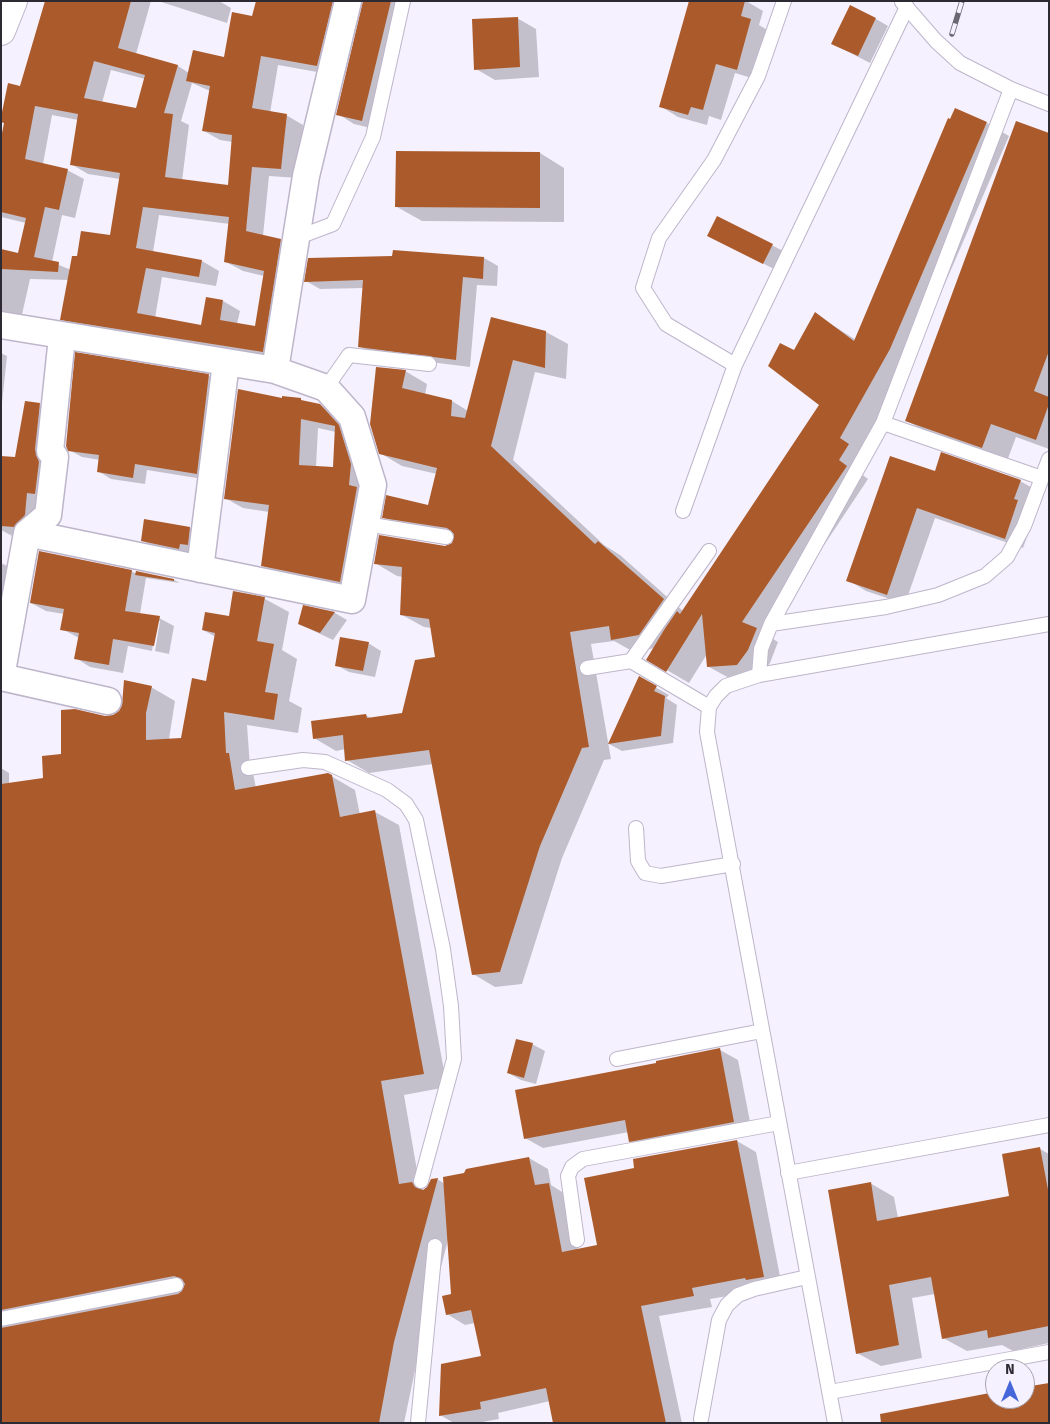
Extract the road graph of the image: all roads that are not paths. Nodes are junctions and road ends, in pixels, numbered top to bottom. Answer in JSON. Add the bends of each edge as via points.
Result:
{"nodes":[{"id":1,"x":13,"y":1,"type":"edge"},
{"id":2,"x":348,"y":1,"type":"edge"},
{"id":3,"x":403,"y":1,"type":"edge"},
{"id":4,"x":784,"y":1,"type":"edge"},
{"id":5,"x":904,"y":4,"type":"edge"},
{"id":6,"x":1,"y":31,"type":"edge"},
{"id":7,"x":1011,"y":89,"type":"junction"},
{"id":8,"x":1049,"y":104,"type":"edge"},
{"id":9,"x":296,"y":238,"type":"junction"},
{"id":10,"x":1,"y":325,"type":"edge"},
{"id":11,"x":62,"y":337,"type":"junction"},
{"id":12,"x":226,"y":363,"type":"junction"},
{"id":13,"x":429,"y":364,"type":"dead end"},
{"id":14,"x":735,"y":365,"type":"junction"},
{"id":15,"x":275,"y":370,"type":"junction"},
{"id":16,"x":326,"y":388,"type":"junction"},
{"id":17,"x":883,"y":423,"type":"junction"},
{"id":18,"x":1049,"y":458,"type":"edge"},
{"id":19,"x":1042,"y":478,"type":"junction"},
{"id":20,"x":683,"y":511,"type":"dead end"},
{"id":21,"x":366,"y":524,"type":"junction"},
{"id":22,"x":27,"y":533,"type":"junction"},
{"id":23,"x":446,"y":538,"type":"dead end"},
{"id":24,"x":708,"y":550,"type":"dead end"},
{"id":25,"x":200,"y":568,"type":"junction"},
{"id":26,"x":771,"y":624,"type":"junction"},
{"id":27,"x":1049,"y":624,"type":"edge"},
{"id":28,"x":631,"y":661,"type":"junction"},
{"id":29,"x":587,"y":668,"type":"dead end"},
{"id":30,"x":760,"y":675,"type":"junction"},
{"id":31,"x":1,"y":677,"type":"edge"},
{"id":32,"x":108,"y":701,"type":"dead end"},
{"id":33,"x":709,"y":707,"type":"junction"},
{"id":34,"x":248,"y":768,"type":"dead end"},
{"id":35,"x":636,"y":828,"type":"dead end"},
{"id":36,"x":733,"y":864,"type":"junction"},
{"id":37,"x":762,"y":1031,"type":"junction"},
{"id":38,"x":618,"y":1059,"type":"dead end"},
{"id":39,"x":779,"y":1123,"type":"junction"},
{"id":40,"x":1049,"y":1125,"type":"edge"},
{"id":41,"x":788,"y":1174,"type":"junction"},
{"id":42,"x":421,"y":1181,"type":"dead end"},
{"id":43,"x":577,"y":1240,"type":"dead end"},
{"id":44,"x":436,"y":1246,"type":"dead end"},
{"id":45,"x":807,"y":1277,"type":"junction"},
{"id":46,"x":176,"y":1285,"type":"dead end"},
{"id":47,"x":1,"y":1319,"type":"edge"},
{"id":48,"x":1049,"y":1352,"type":"edge"},
{"id":49,"x":830,"y":1392,"type":"junction"},
{"id":50,"x":701,"y":1419,"type":"dead end"},
{"id":51,"x":418,"y":1423,"type":"edge"},
{"id":52,"x":835,"y":1423,"type":"edge"}],
"edges":[{"from":1,"to":6,"type":"main road"},
{"from":2,"to":9,"type":"street","via":[[306,176]]},
{"from":3,"to":9,"type":"lane","via":[[373,136],[333,224]]},
{"from":4,"to":14,"type":"lane","via":[[758,76],[714,160],[659,238],[643,288],[666,324]]},
{"from":5,"to":7,"type":"lane","via":[[960,63]]},
{"from":5,"to":14,"type":"lane"},
{"from":7,"to":8,"type":"lane"},
{"from":7,"to":17,"type":"lane"},
{"from":9,"to":15,"type":"street"},
{"from":10,"to":11,"type":"street"},
{"from":11,"to":12,"type":"street"},
{"from":11,"to":22,"type":"street","via":[[50,451],[54,457],[48,515]]},
{"from":12,"to":15,"type":"street"},
{"from":12,"to":25,"type":"street"},
{"from":13,"to":16,"type":"lane","via":[[349,355]]},
{"from":14,"to":20,"type":"lane"},
{"from":15,"to":16,"type":"street"},
{"from":16,"to":21,"type":"street","via":[[352,417],[373,485]]},
{"from":17,"to":19,"type":"lane"},
{"from":17,"to":26,"type":"lane"},
{"from":18,"to":19,"type":"lane"},
{"from":19,"to":26,"type":"lane","via":[[1024,526],[1007,556],[985,576],[938,596],[886,608]]},
{"from":21,"to":23,"type":"lane"},
{"from":21,"to":25,"type":"street","via":[[352,600]]},
{"from":22,"to":25,"type":"street"},
{"from":22,"to":31,"type":"street"},
{"from":24,"to":28,"type":"lane"},
{"from":26,"to":30,"type":"lane","via":[[761,649]]},
{"from":27,"to":30,"type":"lane"},
{"from":28,"to":29,"type":"lane"},
{"from":28,"to":33,"type":"lane"},
{"from":30,"to":33,"type":"lane","via":[[726,686]]},
{"from":31,"to":32,"type":"street"},
{"from":33,"to":36,"type":"lane","via":[[707,732]]},
{"from":34,"to":42,"type":"lane","via":[[303,760],[325,762],[387,790],[406,804],[416,820],[443,949],[454,1059]]},
{"from":35,"to":36,"type":"lane","via":[[638,860],[645,873],[661,876]]},
{"from":36,"to":37,"type":"lane"},
{"from":37,"to":38,"type":"lane"},
{"from":37,"to":39,"type":"lane"},
{"from":39,"to":41,"type":"lane"},
{"from":39,"to":43,"type":"lane","via":[[582,1159],[572,1167],[568,1176]]},
{"from":40,"to":41,"type":"lane"},
{"from":41,"to":45,"type":"lane"},
{"from":44,"to":51,"type":"lane"},
{"from":45,"to":49,"type":"lane"},
{"from":45,"to":50,"type":"lane","via":[[754,1289],[738,1295],[727,1304],[717,1328]]},
{"from":46,"to":47,"type":"lane"},
{"from":48,"to":49,"type":"lane"},
{"from":49,"to":52,"type":"lane"}]}
